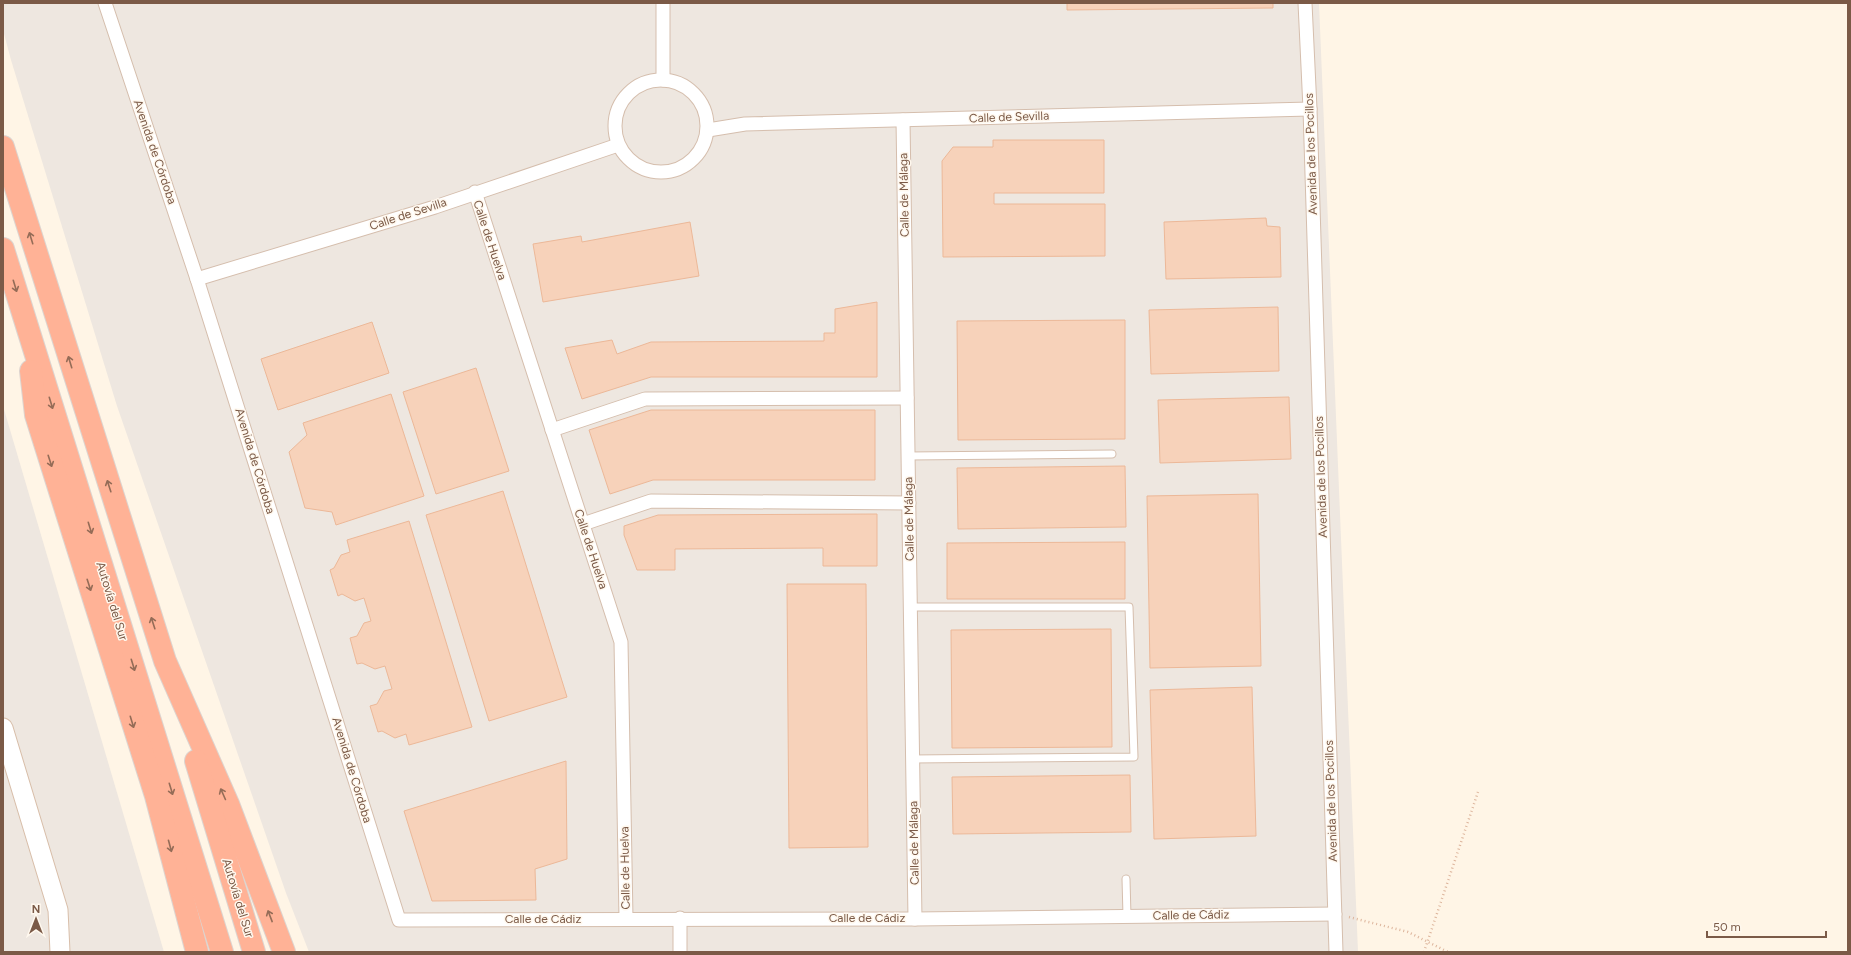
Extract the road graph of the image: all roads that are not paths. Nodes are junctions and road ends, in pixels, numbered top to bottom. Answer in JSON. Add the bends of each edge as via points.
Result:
{"nodes":[{"id":1,"x":105,"y":3,"type":"edge"},
{"id":2,"x":663,"y":3,"type":"edge"},
{"id":3,"x":1305,"y":3,"type":"edge"},
{"id":4,"x":663,"y":80,"type":"junction"},
{"id":5,"x":1310,"y":108,"type":"junction"},
{"id":6,"x":903,"y":120,"type":"junction"},
{"id":7,"x":708,"y":130,"type":"junction"},
{"id":8,"x":618,"y":145,"type":"junction"},
{"id":9,"x":3,"y":147,"type":"edge"},
{"id":10,"x":475,"y":192,"type":"junction"},
{"id":11,"x":3,"y":249,"type":"edge"},
{"id":12,"x":197,"y":279,"type":"junction"},
{"id":13,"x":27,"y":326,"type":"junction"},
{"id":14,"x":907,"y":398,"type":"junction"},
{"id":15,"x":552,"y":430,"type":"junction"},
{"id":16,"x":1112,"y":454,"type":"dead end"},
{"id":17,"x":908,"y":456,"type":"junction"},
{"id":18,"x":909,"y":503,"type":"junction"},
{"id":19,"x":583,"y":524,"type":"junction"},
{"id":20,"x":910,"y":607,"type":"junction"},
{"id":21,"x":165,"y":660,"type":"junction"},
{"id":22,"x":3,"y":728,"type":"edge"},
{"id":23,"x":912,"y":759,"type":"junction"},
{"id":24,"x":1126,"y":879,"type":"dead end"},
{"id":25,"x":1335,"y":914,"type":"junction"},
{"id":26,"x":1127,"y":916,"type":"junction"},
{"id":27,"x":626,"y":918,"type":"junction"},
{"id":28,"x":680,"y":918,"type":"junction"},
{"id":29,"x":915,"y":918,"type":"junction"},
{"id":30,"x":399,"y":920,"type":"joint"},
{"id":31,"x":60,"y":952,"type":"edge"},
{"id":32,"x":197,"y":952,"type":"edge"},
{"id":33,"x":222,"y":952,"type":"edge"},
{"id":34,"x":254,"y":952,"type":"edge"},
{"id":35,"x":284,"y":952,"type":"edge"},
{"id":36,"x":680,"y":952,"type":"edge"},
{"id":37,"x":1336,"y":952,"type":"edge"}],
"edges":[{"from":1,"to":12,"type":"street","name":"Avenida de Córdoba"},
{"from":2,"to":4,"type":"street"},
{"from":3,"to":5,"type":"street","name":"Avenida de los Pocillos"},
{"from":4,"to":7,"type":"street","via":[[680,84],[692,91],[707,115]]},
{"from":4,"to":8,"type":"street","via":[[652,80],[639,85],[628,93],[620,104],[614,132]]},
{"from":5,"to":6,"type":"street","name":"Calle de Sevilla"},
{"from":5,"to":25,"type":"street","name":"Avenida de los Pocillos"},
{"from":6,"to":7,"type":"street","name":"Calle de Sevilla","via":[[746,124]]},
{"from":6,"to":14,"type":"street","name":"Calle de Málaga"},
{"from":7,"to":8,"type":"street","via":[[704,145],[696,158],[684,167],[669,172],[654,172],[639,167],[626,158]]},
{"from":8,"to":10,"type":"street","name":"Calle de Sevilla"},
{"from":21,"to":9,"type":"highway","one_way":true},
{"from":10,"to":12,"type":"street","name":"Calle de Sevilla"},
{"from":10,"to":15,"type":"street","name":"Calle de Huelva"},
{"from":11,"to":13,"type":"highway","name":"Autovía del Sur","one_way":true},
{"from":12,"to":30,"type":"street","name":"Avenida de Córdoba"},
{"from":13,"to":32,"type":"highway","one_way":true,"via":[[36,415],[156,796]]},
{"from":13,"to":33,"type":"highway","name":"Autovía del Sur","one_way":true},
{"from":14,"to":15,"type":"street","via":[[645,398]]},
{"from":14,"to":17,"type":"street","name":"Calle de Málaga"},
{"from":15,"to":19,"type":"street","name":"Calle de Huelva"},
{"from":16,"to":17,"type":"lane"},
{"from":17,"to":18,"type":"street","name":"Calle de Málaga"},
{"from":18,"to":19,"type":"street","via":[[651,501]]},
{"from":18,"to":20,"type":"street","name":"Calle de Málaga"},
{"from":19,"to":27,"type":"street","name":"Calle de Huelva","via":[[621,642]]},
{"from":20,"to":23,"type":"street","name":"Calle de Málaga"},
{"from":20,"to":23,"type":"lane","via":[[1129,607],[1134,757]]},
{"from":21,"to":34,"type":"highway","name":"Autovía del Sur"},
{"from":35,"to":21,"type":"highway","one_way":true,"via":[[228,804]]},
{"from":22,"to":31,"type":"street","via":[[58,910]]},
{"from":23,"to":29,"type":"street","name":"Calle de Málaga"},
{"from":24,"to":26,"type":"lane"},
{"from":25,"to":26,"type":"street","name":"Calle de Cádiz"},
{"from":25,"to":37,"type":"street","name":"Avenida de los Pocillos"},
{"from":26,"to":29,"type":"street","name":"Calle de Cádiz"},
{"from":27,"to":28,"type":"street","name":"Calle de Cádiz"},
{"from":27,"to":30,"type":"street","name":"Calle de Cádiz"},
{"from":28,"to":29,"type":"street","name":"Calle de Cádiz"},
{"from":28,"to":36,"type":"street"}]}
